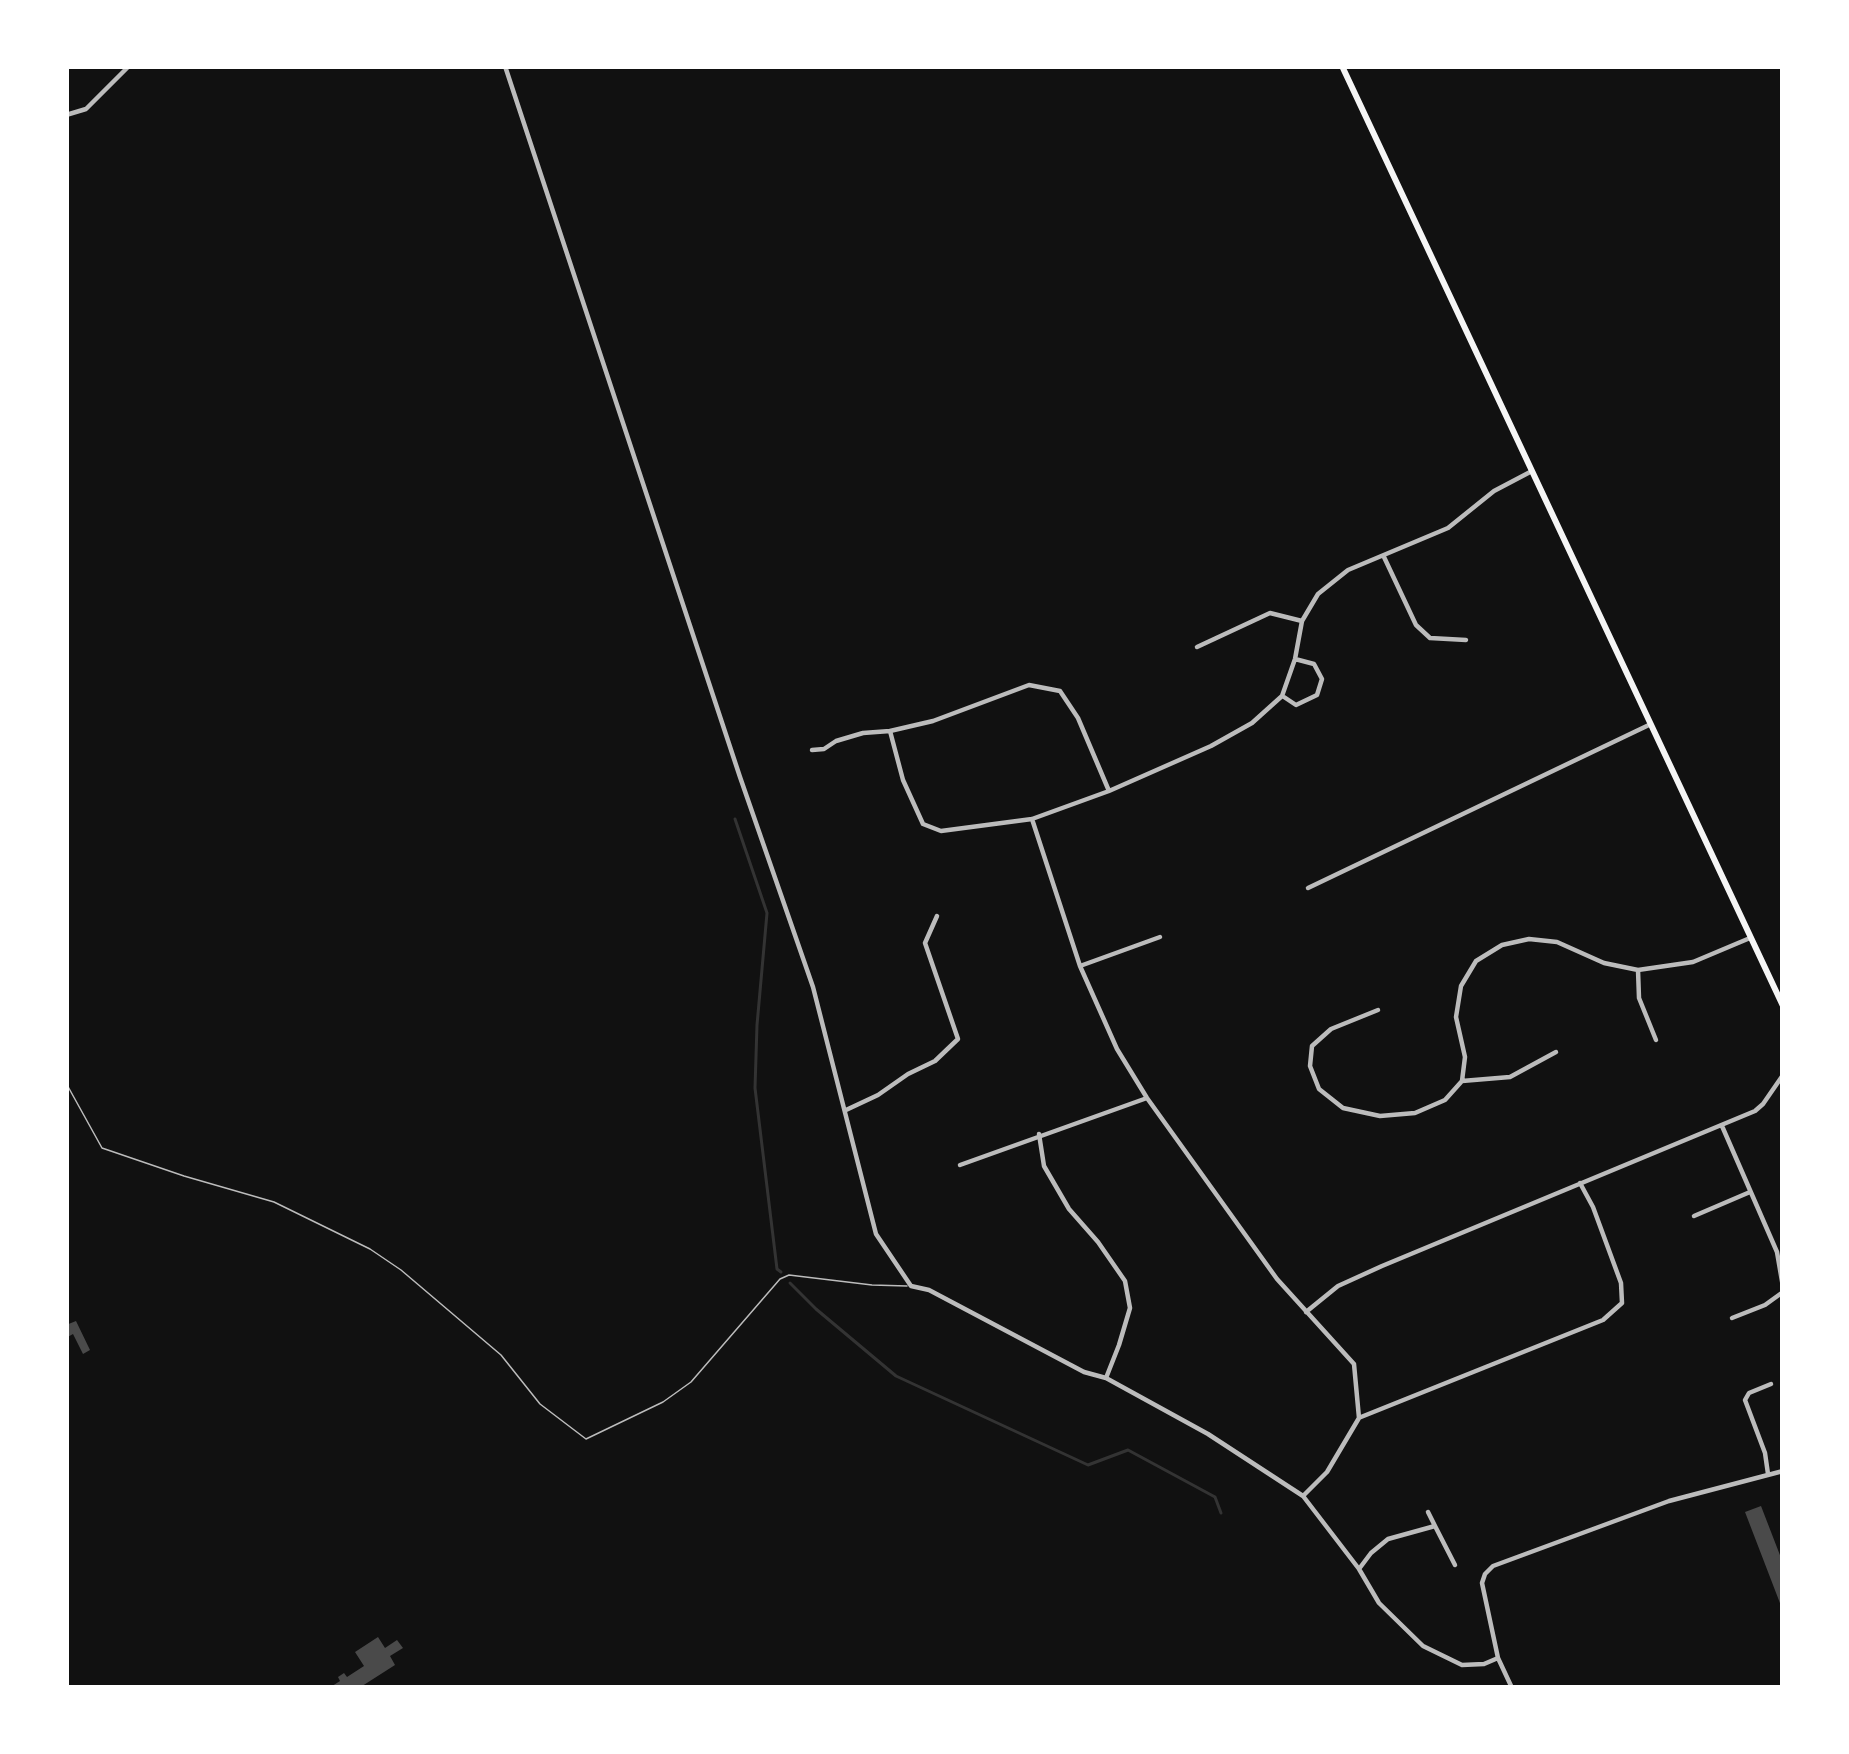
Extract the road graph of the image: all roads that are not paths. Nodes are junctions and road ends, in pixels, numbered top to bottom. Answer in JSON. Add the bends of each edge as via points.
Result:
{"nodes":[{"id":1,"x":129,"y":66,"type":"edge"},
{"id":2,"x":505,"y":66,"type":"edge"},
{"id":3,"x":1342,"y":66,"type":"edge"},
{"id":4,"x":66,"y":115,"type":"edge"},
{"id":5,"x":1532,"y":471,"type":"junction"},
{"id":6,"x":1384,"y":556,"type":"junction"},
{"id":7,"x":1302,"y":620,"type":"junction"},
{"id":8,"x":1466,"y":640,"type":"dead end"},
{"id":9,"x":1197,"y":647,"type":"dead end"},
{"id":10,"x":1295,"y":659,"type":"junction"},
{"id":11,"x":1282,"y":696,"type":"junction"},
{"id":12,"x":1652,"y":724,"type":"junction"},
{"id":13,"x":890,"y":731,"type":"junction"},
{"id":14,"x":812,"y":750,"type":"dead end"},
{"id":15,"x":1109,"y":791,"type":"junction"},
{"id":16,"x":1033,"y":819,"type":"junction"},
{"id":17,"x":1308,"y":888,"type":"dead end"},
{"id":18,"x":937,"y":916,"type":"dead end"},
{"id":19,"x":1160,"y":937,"type":"dead end"},
{"id":20,"x":1750,"y":938,"type":"junction"},
{"id":21,"x":1080,"y":966,"type":"junction"},
{"id":22,"x":1638,"y":970,"type":"junction"},
{"id":23,"x":1783,"y":1006,"type":"edge"},
{"id":24,"x":1378,"y":1010,"type":"dead end"},
{"id":25,"x":1657,"y":1040,"type":"dead end"},
{"id":26,"x":1556,"y":1052,"type":"dead end"},
{"id":27,"x":1783,"y":1075,"type":"edge"},
{"id":28,"x":1462,"y":1081,"type":"junction"},
{"id":29,"x":66,"y":1082,"type":"edge"},
{"id":30,"x":1148,"y":1098,"type":"junction"},
{"id":31,"x":846,"y":1110,"type":"junction"},
{"id":32,"x":1722,"y":1126,"type":"junction"},
{"id":33,"x":1039,"y":1135,"type":"junction"},
{"id":34,"x":960,"y":1165,"type":"dead end"},
{"id":35,"x":1580,"y":1183,"type":"junction"},
{"id":36,"x":1750,"y":1192,"type":"junction"},
{"id":37,"x":1694,"y":1216,"type":"dead end"},
{"id":38,"x":911,"y":1286,"type":"junction"},
{"id":39,"x":1783,"y":1290,"type":"edge"},
{"id":40,"x":1306,"y":1312,"type":"junction"},
{"id":41,"x":1732,"y":1318,"type":"dead end"},
{"id":42,"x":1106,"y":1378,"type":"junction"},
{"id":43,"x":1771,"y":1384,"type":"dead end"},
{"id":44,"x":1359,"y":1418,"type":"junction"},
{"id":45,"x":1783,"y":1471,"type":"edge"},
{"id":46,"x":1768,"y":1474,"type":"junction"},
{"id":47,"x":1303,"y":1496,"type":"junction"},
{"id":48,"x":1428,"y":1512,"type":"dead end"},
{"id":49,"x":1435,"y":1526,"type":"junction"},
{"id":50,"x":1455,"y":1565,"type":"dead end"},
{"id":51,"x":1359,"y":1569,"type":"junction"},
{"id":52,"x":1498,"y":1658,"type":"junction"},
{"id":53,"x":1512,"y":1688,"type":"edge"}],
"edges":[{"from":1,"to":4,"type":"street","via":[[86,109]]},
{"from":2,"to":31,"type":"street","via":[[813,987]]},
{"from":3,"to":5,"type":"main road"},
{"from":5,"to":6,"type":"street","via":[[1448,528]]},
{"from":5,"to":12,"type":"main road"},
{"from":6,"to":7,"type":"street","via":[[1318,593]]},
{"from":6,"to":8,"type":"street","via":[[1416,625],[1430,638]]},
{"from":7,"to":9,"type":"street","via":[[1270,613]]},
{"from":7,"to":10,"type":"street"},
{"from":10,"to":11,"type":"street"},
{"from":10,"to":11,"type":"street","via":[[1314,664],[1322,679],[1317,695],[1296,705]]},
{"from":11,"to":15,"type":"street","via":[[1211,746]]},
{"from":12,"to":17,"type":"street"},
{"from":12,"to":20,"type":"main road"},
{"from":13,"to":14,"type":"street"},
{"from":13,"to":15,"type":"street","via":[[1029,685],[1060,691]]},
{"from":13,"to":16,"type":"street","via":[[923,824],[941,831]]},
{"from":15,"to":16,"type":"street"},
{"from":16,"to":21,"type":"street"},
{"from":18,"to":31,"type":"street","via":[[925,944],[958,1039],[935,1061]]},
{"from":19,"to":21,"type":"street"},
{"from":20,"to":22,"type":"street","via":[[1693,962]]},
{"from":20,"to":23,"type":"main road"},
{"from":21,"to":30,"type":"street"},
{"from":22,"to":25,"type":"street","via":[[1639,998]]},
{"from":22,"to":28,"type":"street","via":[[1529,939],[1476,961],[1456,1017]]},
{"from":24,"to":28,"type":"street","via":[[1312,1046],[1319,1090],[1343,1108],[1379,1116],[1445,1100]]},
{"from":26,"to":28,"type":"street","via":[[1510,1077]]},
{"from":27,"to":32,"type":"street","via":[[1755,1111]]},
{"from":29,"to":38,"type":"lane","via":[[101,1148],[274,1202],[386,1259],[586,1439],[692,1382],[780,1279]]},
{"from":30,"to":33,"type":"street"},
{"from":30,"to":40,"type":"street"},
{"from":31,"to":38,"type":"street","via":[[876,1234]]},
{"from":32,"to":35,"type":"street"},
{"from":32,"to":36,"type":"street"},
{"from":33,"to":34,"type":"street"},
{"from":33,"to":42,"type":"street","via":[[1044,1166],[1069,1209],[1125,1281],[1130,1308]]},
{"from":35,"to":40,"type":"street","via":[[1338,1286]]},
{"from":35,"to":44,"type":"street","via":[[1622,1283],[1622,1303],[1604,1320]]},
{"from":36,"to":37,"type":"street"},
{"from":36,"to":39,"type":"street","via":[[1777,1252]]},
{"from":38,"to":42,"type":"street"},
{"from":39,"to":41,"type":"street"},
{"from":40,"to":44,"type":"street","via":[[1354,1364]]},
{"from":42,"to":47,"type":"street"},
{"from":43,"to":46,"type":"street","via":[[1744,1400]]},
{"from":44,"to":47,"type":"street","via":[[1328,1472]]},
{"from":45,"to":46,"type":"street"},
{"from":46,"to":52,"type":"street","via":[[1493,1566],[1482,1582]]},
{"from":47,"to":51,"type":"street"},
{"from":48,"to":49,"type":"street"},
{"from":49,"to":50,"type":"street"},
{"from":49,"to":51,"type":"street","via":[[1388,1539]]},
{"from":51,"to":52,"type":"street","via":[[1379,1603],[1423,1646],[1462,1665]]},
{"from":52,"to":53,"type":"street"}]}
